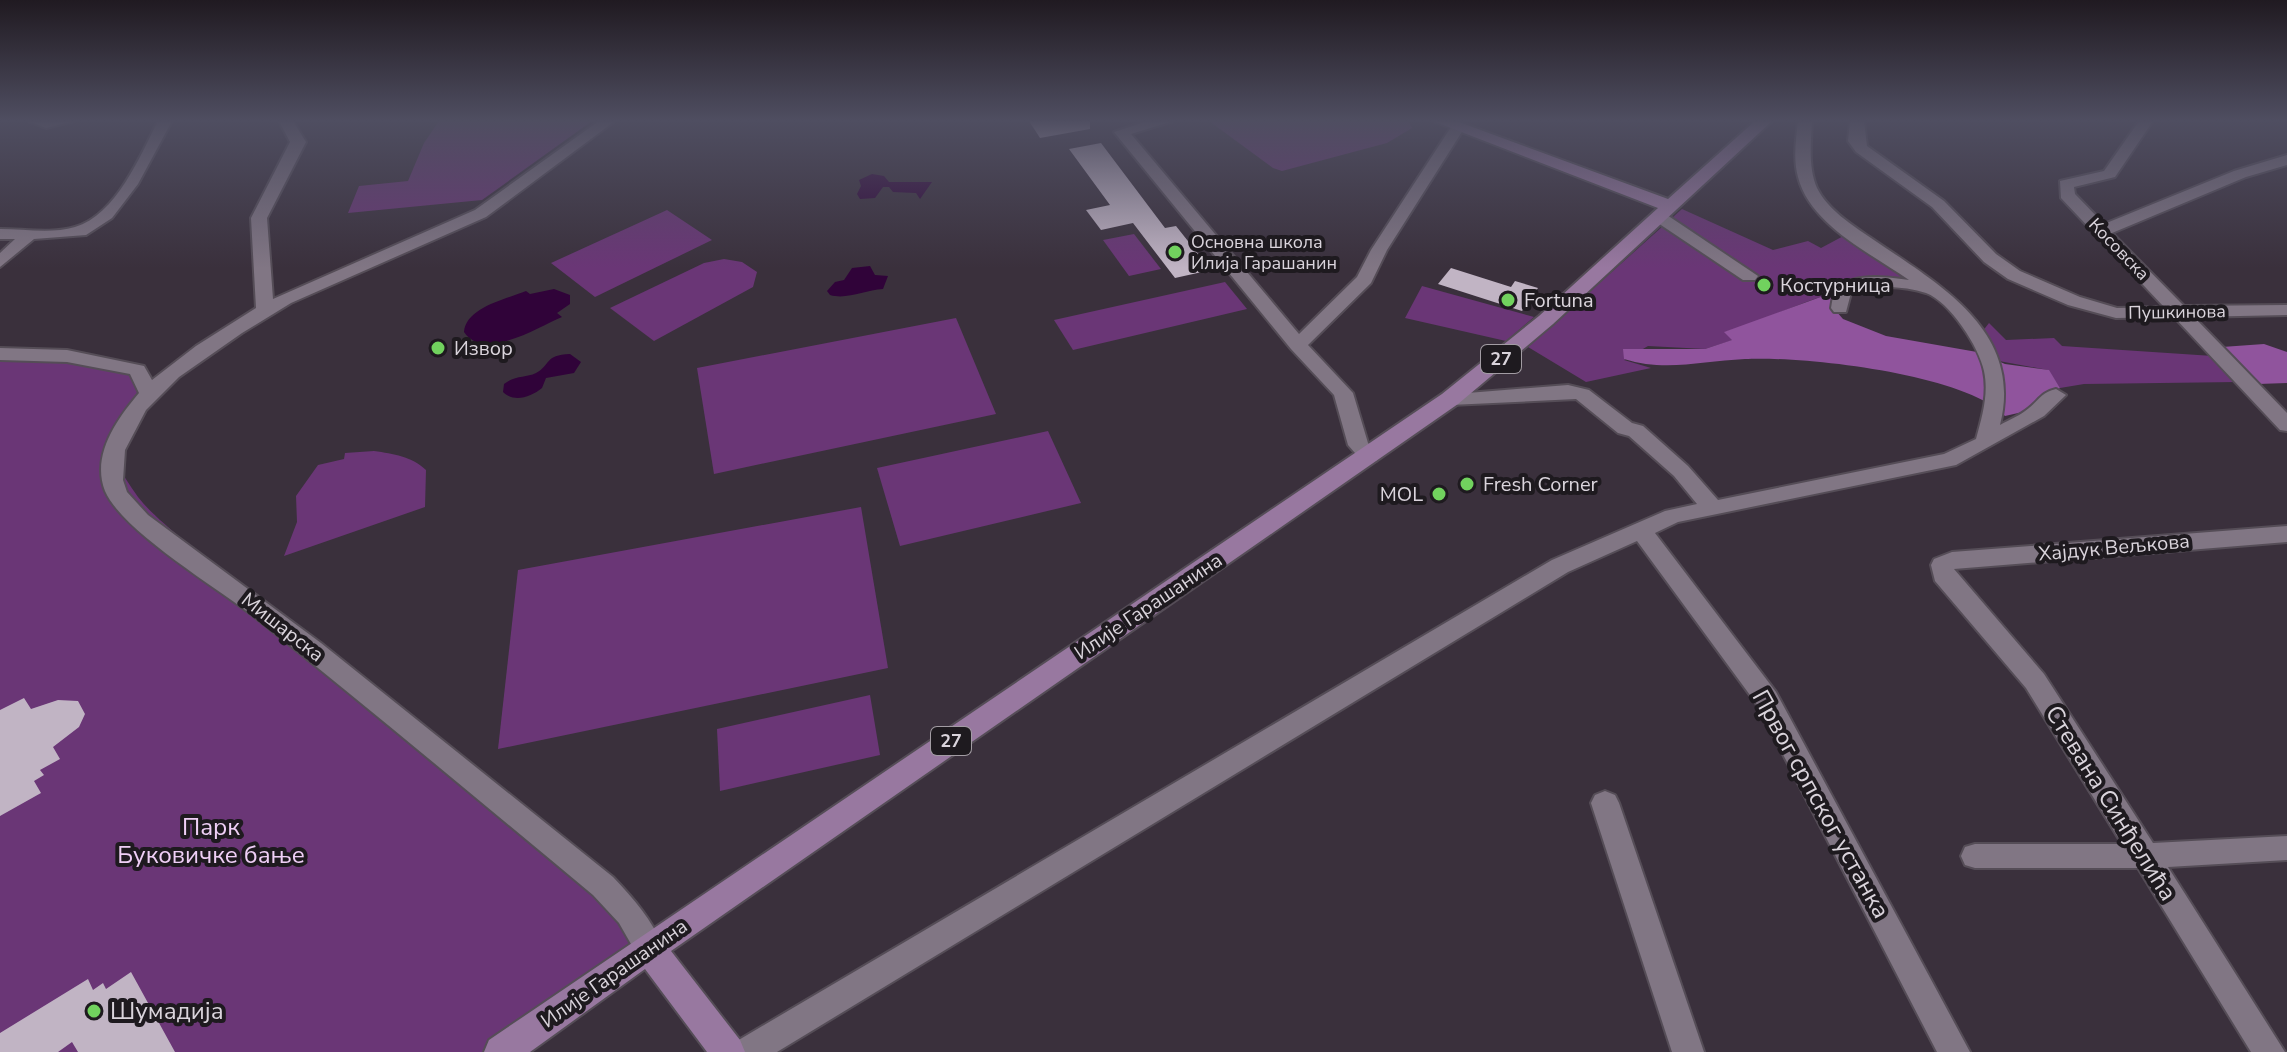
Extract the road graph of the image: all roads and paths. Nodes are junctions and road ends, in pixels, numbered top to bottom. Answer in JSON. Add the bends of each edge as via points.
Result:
{"nodes":[{"id":1,"x":140,"y":170,"type":"edge"},
{"id":2,"x":284,"y":170,"type":"edge"},
{"id":3,"x":538,"y":170,"type":"edge"},
{"id":4,"x":1153,"y":170,"type":"edge"},
{"id":5,"x":1430,"y":170,"type":"edge"},
{"id":6,"x":1564,"y":170,"type":"edge"},
{"id":7,"x":1709,"y":170,"type":"edge"},
{"id":8,"x":1804,"y":170,"type":"edge"},
{"id":9,"x":1891,"y":170,"type":"edge"},
{"id":10,"x":2112,"y":170,"type":"edge"},
{"id":11,"x":2253,"y":170,"type":"edge"},
{"id":12,"x":1664,"y":211,"type":"junction"},
{"id":13,"x":2102,"y":231,"type":"junction"},
{"id":14,"x":31,"y":233,"type":"junction"},
{"id":15,"x":0,"y":234,"type":"edge"},
{"id":16,"x":0,"y":262,"type":"edge"},
{"id":17,"x":1749,"y":276,"type":"dead end"},
{"id":18,"x":1931,"y":289,"type":"junction"},
{"id":19,"x":1840,"y":308,"type":"dead end"},
{"id":20,"x":2287,"y":310,"type":"edge"},
{"id":21,"x":265,"y":312,"type":"junction"},
{"id":22,"x":2179,"y":312,"type":"junction"},
{"id":23,"x":1298,"y":345,"type":"junction"},
{"id":24,"x":0,"y":354,"type":"edge"},
{"id":25,"x":149,"y":393,"type":"junction"},
{"id":26,"x":2056,"y":395,"type":"dead end"},
{"id":27,"x":1450,"y":399,"type":"junction"},
{"id":28,"x":2287,"y":425,"type":"edge"},
{"id":29,"x":1985,"y":443,"type":"junction"},
{"id":30,"x":1369,"y":456,"type":"junction"},
{"id":31,"x":1712,"y":507,"type":"junction"},
{"id":32,"x":1641,"y":530,"type":"junction"},
{"id":33,"x":2287,"y":534,"type":"edge"},
{"id":34,"x":1942,"y":565,"type":"joint"},
{"id":35,"x":1605,"y":803,"type":"dead end"},
{"id":36,"x":2287,"y":848,"type":"edge"},
{"id":37,"x":1975,"y":856,"type":"dead end"},
{"id":38,"x":2144,"y":856,"type":"junction"},
{"id":39,"x":649,"y":948,"type":"junction"},
{"id":40,"x":544,"y":1023,"type":"junction"},
{"id":41,"x":501,"y":1052,"type":"edge"},
{"id":42,"x":522,"y":1052,"type":"edge"},
{"id":43,"x":728,"y":1052,"type":"edge"},
{"id":44,"x":748,"y":1052,"type":"edge"},
{"id":45,"x":1688,"y":1052,"type":"edge"},
{"id":46,"x":1954,"y":1052,"type":"edge"},
{"id":47,"x":2269,"y":1052,"type":"edge"}],
"edges":[{"from":1,"to":14,"type":"street","via":[[97,222],[74,232]]},
{"from":2,"to":21,"type":"street","via":[[259,218]]},
{"from":3,"to":21,"type":"street","name":"Мишарска","via":[[463,223]]},
{"from":4,"to":23,"type":"street"},
{"from":5,"to":23,"type":"street","via":[[1365,279]]},
{"from":6,"to":12,"type":"main road"},
{"from":7,"to":12,"type":"main road","name":"Илије Гарашанина","number":"27"},
{"from":8,"to":18,"type":"street","via":[[1819,205]]},
{"from":9,"to":22,"type":"street","name":"Пушкинова","via":[[1938,204],[2014,275],[2100,310]]},
{"from":10,"to":13,"type":"street","name":"Косовска","via":[[2064,188]]},
{"from":11,"to":13,"type":"street"},
{"from":12,"to":17,"type":"street"},
{"from":12,"to":27,"type":"main road","name":"Илије Гарашанина","number":"27","via":[[1546,320]]},
{"from":13,"to":22,"type":"street","name":"Косовска"},
{"from":14,"to":15,"type":"street"},
{"from":14,"to":16,"type":"street"},
{"from":18,"to":19,"type":"street","via":[[1853,284],[1843,290]]},
{"from":18,"to":29,"type":"street","via":[[1970,323],[1997,370],[1995,418]]},
{"from":20,"to":22,"type":"street","name":"Пушкинова"},
{"from":21,"to":25,"type":"street","name":"Мишарска"},
{"from":22,"to":28,"type":"street","name":"Косовска"},
{"from":23,"to":30,"type":"street","via":[[1343,393],[1358,445]]},
{"from":24,"to":25,"type":"street","via":[[67,356],[137,370]]},
{"from":25,"to":39,"type":"street","name":"Мишарска","via":[[113,460],[112,481],[121,499],[148,527],[422,736],[603,886],[629,914]]},
{"from":26,"to":29,"type":"street"},
{"from":27,"to":30,"type":"main road","name":"Илије Гарашанина","number":"27"},
{"from":27,"to":31,"type":"street","via":[[1582,394],[1647,440]]},
{"from":29,"to":31,"type":"street","via":[[1949,460]]},
{"from":30,"to":39,"type":"main road","name":"Илије Гарашанина","number":"27"},
{"from":31,"to":32,"type":"street"},
{"from":32,"to":44,"type":"street","via":[[1560,566]]},
{"from":32,"to":46,"type":"street","name":"Првог српског устанка","via":[[1767,699]]},
{"from":33,"to":34,"type":"street","name":"Хајдук Вељкова","via":[[1952,560]]},
{"from":34,"to":38,"type":"street","name":"Стевана Синђелића","via":[[1943,575],[2035,681]]},
{"from":35,"to":45,"type":"street"},
{"from":36,"to":38,"type":"street"},
{"from":37,"to":38,"type":"street"},
{"from":38,"to":47,"type":"street","name":"Стевана Синђелића"},
{"from":39,"to":40,"type":"main road","name":"Илије Гарашанина","number":"27"},
{"from":39,"to":43,"type":"main road"},
{"from":40,"to":41,"type":"main road","name":"Илије Гарашанина"},
{"from":40,"to":42,"type":"main road","number":"27"}]}
